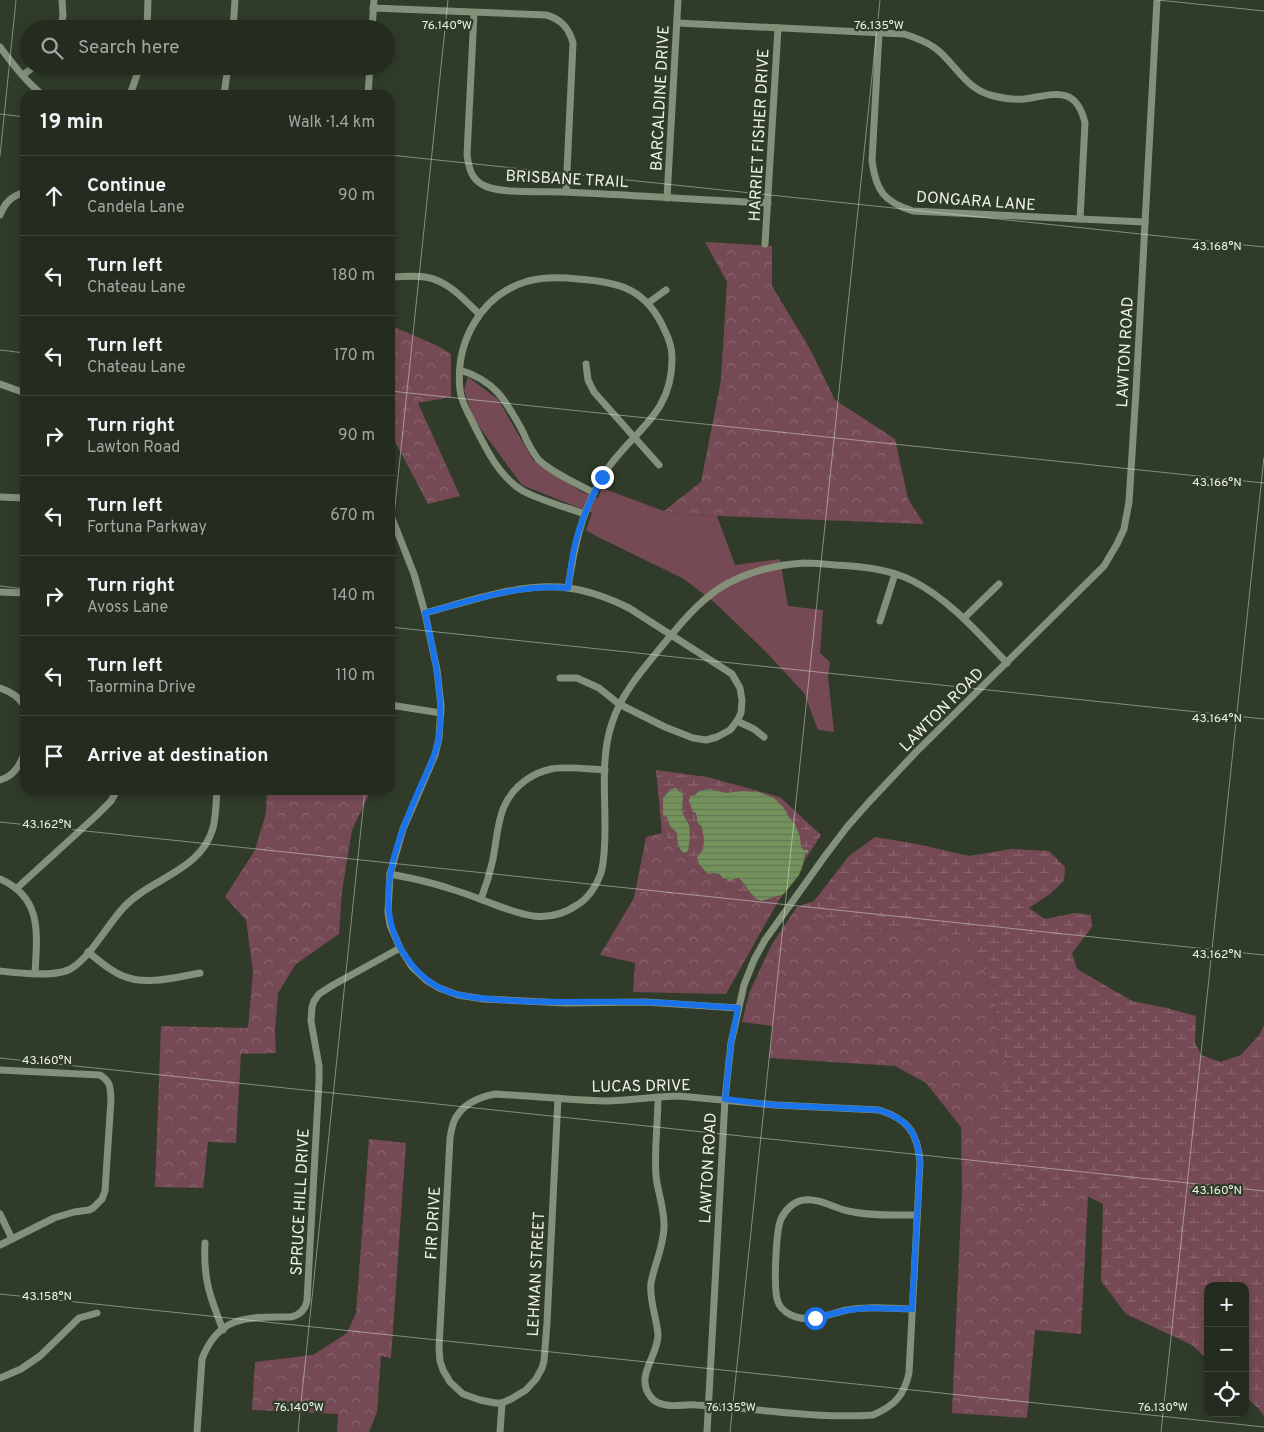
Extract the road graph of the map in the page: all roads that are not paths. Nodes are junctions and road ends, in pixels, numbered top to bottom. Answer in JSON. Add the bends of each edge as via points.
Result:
{"nodes":[{"id":1,"x":62,"y":0,"type":"edge"},
{"id":2,"x":148,"y":0,"type":"edge"},
{"id":3,"x":235,"y":0,"type":"edge"},
{"id":4,"x":678,"y":0,"type":"edge"},
{"id":5,"x":1157,"y":0,"type":"edge"},
{"id":6,"x":373,"y":4,"type":"edge"},
{"id":7,"x":474,"y":13,"type":"junction"},
{"id":8,"x":62,"y":20,"type":"edge"},
{"id":9,"x":147,"y":20,"type":"edge"},
{"id":10,"x":233,"y":20,"type":"edge"},
{"id":11,"x":372,"y":20,"type":"edge"},
{"id":12,"x":677,"y":23,"type":"junction"},
{"id":13,"x":778,"y":28,"type":"junction"},
{"id":14,"x":879,"y":33,"type":"junction"},
{"id":15,"x":0,"y":47,"type":"edge"},
{"id":16,"x":20,"y":71,"type":"edge"},
{"id":17,"x":23,"y":75,"type":"edge"},
{"id":18,"x":137,"y":75,"type":"edge"},
{"id":19,"x":227,"y":75,"type":"edge"},
{"id":20,"x":369,"y":75,"type":"edge"},
{"id":21,"x":36,"y":90,"type":"edge"},
{"id":22,"x":132,"y":90,"type":"edge"},
{"id":23,"x":225,"y":90,"type":"edge"},
{"id":24,"x":368,"y":90,"type":"edge"},
{"id":25,"x":566,"y":192,"type":"junction"},
{"id":26,"x":20,"y":194,"type":"edge"},
{"id":27,"x":667,"y":198,"type":"junction"},
{"id":28,"x":768,"y":203,"type":"junction"},
{"id":29,"x":0,"y":215,"type":"edge"},
{"id":30,"x":1080,"y":220,"type":"junction"},
{"id":31,"x":1146,"y":222,"type":"junction"},
{"id":32,"x":766,"y":244,"type":"dead end"},
{"id":33,"x":395,"y":277,"type":"edge"},
{"id":34,"x":666,"y":290,"type":"dead end"},
{"id":35,"x":648,"y":303,"type":"junction"},
{"id":36,"x":479,"y":314,"type":"junction"},
{"id":37,"x":586,"y":364,"type":"dead end"},
{"id":38,"x":460,"y":370,"type":"junction"},
{"id":39,"x":0,"y":384,"type":"edge"},
{"id":40,"x":20,"y":391,"type":"edge"},
{"id":41,"x":635,"y":437,"type":"junction"},
{"id":42,"x":659,"y":465,"type":"dead end"},
{"id":43,"x":594,"y":493,"type":"junction"},
{"id":44,"x":0,"y":497,"type":"edge"},
{"id":45,"x":20,"y":498,"type":"edge"},
{"id":46,"x":585,"y":514,"type":"junction"},
{"id":47,"x":395,"y":526,"type":"edge"},
{"id":48,"x":895,"y":574,"type":"junction"},
{"id":49,"x":999,"y":584,"type":"dead end"},
{"id":50,"x":568,"y":588,"type":"junction"},
{"id":51,"x":0,"y":592,"type":"edge"},
{"id":52,"x":20,"y":593,"type":"edge"},
{"id":53,"x":425,"y":613,"type":"junction"},
{"id":54,"x":964,"y":618,"type":"junction"},
{"id":55,"x":880,"y":621,"type":"dead end"},
{"id":56,"x":671,"y":635,"type":"junction"},
{"id":57,"x":1007,"y":663,"type":"junction"},
{"id":58,"x":560,"y":678,"type":"dead end"},
{"id":59,"x":0,"y":688,"type":"edge"},
{"id":60,"x":20,"y":700,"type":"edge"},
{"id":61,"x":619,"y":704,"type":"junction"},
{"id":62,"x":395,"y":706,"type":"edge"},
{"id":63,"x":441,"y":713,"type":"junction"},
{"id":64,"x":737,"y":721,"type":"junction"},
{"id":65,"x":764,"y":737,"type":"dead end"},
{"id":66,"x":20,"y":764,"type":"edge"},
{"id":67,"x":605,"y":770,"type":"junction"},
{"id":68,"x":0,"y":780,"type":"edge"},
{"id":69,"x":114,"y":795,"type":"edge"},
{"id":70,"x":217,"y":795,"type":"edge"},
{"id":71,"x":390,"y":874,"type":"junction"},
{"id":72,"x":0,"y":880,"type":"edge"},
{"id":73,"x":17,"y":888,"type":"junction"},
{"id":74,"x":481,"y":899,"type":"junction"},
{"id":75,"x":400,"y":948,"type":"junction"},
{"id":76,"x":88,"y":952,"type":"junction"},
{"id":77,"x":0,"y":971,"type":"edge"},
{"id":78,"x":35,"y":973,"type":"junction"},
{"id":79,"x":200,"y":973,"type":"dead end"},
{"id":80,"x":738,"y":1008,"type":"junction"},
{"id":81,"x":0,"y":1070,"type":"edge"},
{"id":82,"x":658,"y":1097,"type":"junction"},
{"id":83,"x":558,"y":1098,"type":"junction"},
{"id":84,"x":725,"y":1099,"type":"junction"},
{"id":85,"x":0,"y":1214,"type":"edge"},
{"id":86,"x":917,"y":1215,"type":"junction"},
{"id":87,"x":12,"y":1239,"type":"junction"},
{"id":88,"x":205,"y":1243,"type":"dead end"},
{"id":89,"x":0,"y":1245,"type":"edge"},
{"id":90,"x":912,"y":1309,"type":"junction"},
{"id":91,"x":97,"y":1313,"type":"dead end"},
{"id":92,"x":222,"y":1330,"type":"junction"},
{"id":93,"x":0,"y":1378,"type":"edge"},
{"id":94,"x":502,"y":1403,"type":"junction"},
{"id":95,"x":708,"y":1406,"type":"junction"},
{"id":96,"x":197,"y":1432,"type":"edge"},
{"id":97,"x":500,"y":1432,"type":"edge"},
{"id":98,"x":706,"y":1432,"type":"edge"}],
"edges":[{"from":1,"to":8,"type":"street"},
{"from":2,"to":9,"type":"street"},
{"from":3,"to":10,"type":"street"},
{"from":4,"to":12,"type":"street","name":"BARCALDINE DRIVE"},
{"from":5,"to":31,"type":"street","name":"LAWTON ROAD"},
{"from":6,"to":7,"type":"street"},
{"from":6,"to":11,"type":"street"},
{"from":7,"to":25,"type":"street","name":"BRISBANE TRAIL","via":[[467,155],[471,173],[486,187]]},
{"from":7,"to":25,"type":"street","via":[[546,15],[560,21],[570,32],[573,59]]},
{"from":12,"to":13,"type":"street"},
{"from":12,"to":27,"type":"street","name":"BARCALDINE DRIVE"},
{"from":13,"to":14,"type":"street"},
{"from":13,"to":28,"type":"street","name":"HARRIET FISHER DRIVE"},
{"from":14,"to":30,"type":"street","via":[[916,37],[941,53],[974,88],[987,94],[1023,99],[1058,94],[1078,104],[1085,123]]},
{"from":14,"to":30,"type":"street","name":"DONGARA LANE","via":[[872,161],[878,187],[887,198],[913,211]]},
{"from":15,"to":16,"type":"street"},
{"from":17,"to":21,"type":"street"},
{"from":18,"to":22,"type":"street"},
{"from":19,"to":23,"type":"street"},
{"from":20,"to":24,"type":"street"},
{"from":25,"to":27,"type":"street","name":"BRISBANE TRAIL"},
{"from":26,"to":29,"type":"street","via":[[10,199]]},
{"from":27,"to":28,"type":"street","name":"BRISBANE TRAIL"},
{"from":28,"to":32,"type":"street","name":"HARRIET FISHER DRIVE"},
{"from":30,"to":31,"type":"street","name":"DONGARA LANE"},
{"from":31,"to":57,"type":"street","name":"LAWTON ROAD","via":[[1129,502],[1124,529],[1104,566]]},
{"from":33,"to":36,"type":"street","via":[[438,280]]},
{"from":34,"to":35,"type":"street"},
{"from":35,"to":36,"type":"street","via":[[621,285],[548,278],[505,291]]},
{"from":35,"to":41,"type":"street","via":[[661,320],[669,339],[672,374],[661,404]]},
{"from":36,"to":38,"type":"street","via":[[465,342]]},
{"from":37,"to":41,"type":"street","via":[[594,392]]},
{"from":38,"to":43,"type":"street","via":[[496,390],[540,461]]},
{"from":38,"to":46,"type":"street","via":[[460,392],[464,403],[498,467],[522,490]]},
{"from":39,"to":40,"type":"street"},
{"from":41,"to":42,"type":"street"},
{"from":41,"to":43,"type":"street","via":[[608,469]]},
{"from":43,"to":46,"type":"street"},
{"from":44,"to":45,"type":"street"},
{"from":46,"to":50,"type":"street","via":[[574,550]]},
{"from":47,"to":53,"type":"street"},
{"from":48,"to":54,"type":"street","via":[[929,590]]},
{"from":48,"to":55,"type":"street"},
{"from":48,"to":56,"type":"street","via":[[805,563],[751,573],[709,596]]},
{"from":49,"to":54,"type":"street"},
{"from":50,"to":53,"type":"street","via":[[531,588]]},
{"from":50,"to":56,"type":"street","via":[[617,602]]},
{"from":51,"to":52,"type":"street"},
{"from":53,"to":63,"type":"street","via":[[437,670]]},
{"from":54,"to":57,"type":"street"},
{"from":56,"to":61,"type":"street","via":[[630,685]]},
{"from":56,"to":64,"type":"street","via":[[732,674],[742,700]]},
{"from":57,"to":80,"type":"street","name":"LAWTON ROAD","via":[[916,752],[847,827],[765,940],[744,985]]},
{"from":58,"to":61,"type":"street","via":[[577,678],[599,688]]},
{"from":59,"to":60,"type":"street"},
{"from":61,"to":64,"type":"street","via":[[665,727],[706,740],[730,730]]},
{"from":61,"to":67,"type":"street","via":[[606,743]]},
{"from":62,"to":63,"type":"street"},
{"from":63,"to":71,"type":"street","via":[[435,755],[403,829]]},
{"from":64,"to":65,"type":"street"},
{"from":66,"to":68,"type":"street"},
{"from":67,"to":74,"type":"street","via":[[549,769],[518,786],[503,808],[488,882]]},
{"from":67,"to":74,"type":"street","via":[[604,853],[601,873],[586,898],[578,905],[549,917],[519,914]]},
{"from":69,"to":73,"type":"street","via":[[97,815]]},
{"from":70,"to":76,"type":"street","via":[[212,829],[198,856],[138,894]]},
{"from":71,"to":74,"type":"street","via":[[420,879]]},
{"from":71,"to":75,"type":"street","via":[[388,912]]},
{"from":72,"to":73,"type":"street"},
{"from":73,"to":78,"type":"street","via":[[36,922]]},
{"from":75,"to":80,"type":"street","via":[[412,967],[426,980],[458,995],[566,1003],[645,1002]]},
{"from":75,"to":92,"type":"street","name":"SPRUCE HILL DRIVE","via":[[332,985],[319,994],[312,1007],[319,1081],[306,1305],[296,1316],[241,1319]]},
{"from":76,"to":78,"type":"street","via":[[71,969],[60,973]]},
{"from":76,"to":79,"type":"street","via":[[124,977],[166,979]]},
{"from":77,"to":78,"type":"street"},
{"from":80,"to":84,"type":"street","name":"LAWTON ROAD"},
{"from":81,"to":87,"type":"street","via":[[100,1075],[110,1085],[111,1099],[102,1199],[89,1210],[54,1218]]},
{"from":82,"to":83,"type":"street","name":"LUCAS DRIVE","via":[[607,1101]]},
{"from":82,"to":84,"type":"street","name":"LUCAS DRIVE"},
{"from":82,"to":95,"type":"street","name":"LUCAS DRIVE","via":[[656,1179],[664,1228],[651,1283],[658,1338],[645,1375],[645,1386],[656,1402]]},
{"from":83,"to":94,"type":"street","name":"LEHMAN STREET","via":[[544,1361],[526,1390]]},
{"from":83,"to":94,"type":"street","name":"FIR DRIVE","via":[[484,1096],[469,1104],[455,1118],[450,1138],[440,1361],[450,1382],[463,1394],[495,1404]]},
{"from":84,"to":86,"type":"street","name":"LUCAS DRIVE","via":[[879,1110],[892,1114],[910,1128],[919,1148]]},
{"from":84,"to":95,"type":"street","name":"LAWTON ROAD"},
{"from":85,"to":87,"type":"street"},
{"from":86,"to":90,"type":"street","name":"LUCAS DRIVE"},
{"from":86,"to":90,"type":"street","via":[[862,1214],[804,1200],[785,1212],[778,1230],[775,1290],[780,1307],[787,1312],[802,1319],[867,1308]]},
{"from":87,"to":89,"type":"street"},
{"from":88,"to":92,"type":"street","via":[[208,1288]]},
{"from":90,"to":95,"type":"street","name":"LUCAS DRIVE","via":[[906,1388],[884,1410],[861,1416]]},
{"from":91,"to":93,"type":"street","via":[[79,1318],[40,1356]]},
{"from":92,"to":96,"type":"street","name":"SPRUCE HILL DRIVE","via":[[202,1359]]},
{"from":94,"to":97,"type":"street"},
{"from":95,"to":98,"type":"street","name":"LAWTON ROAD"}]}
